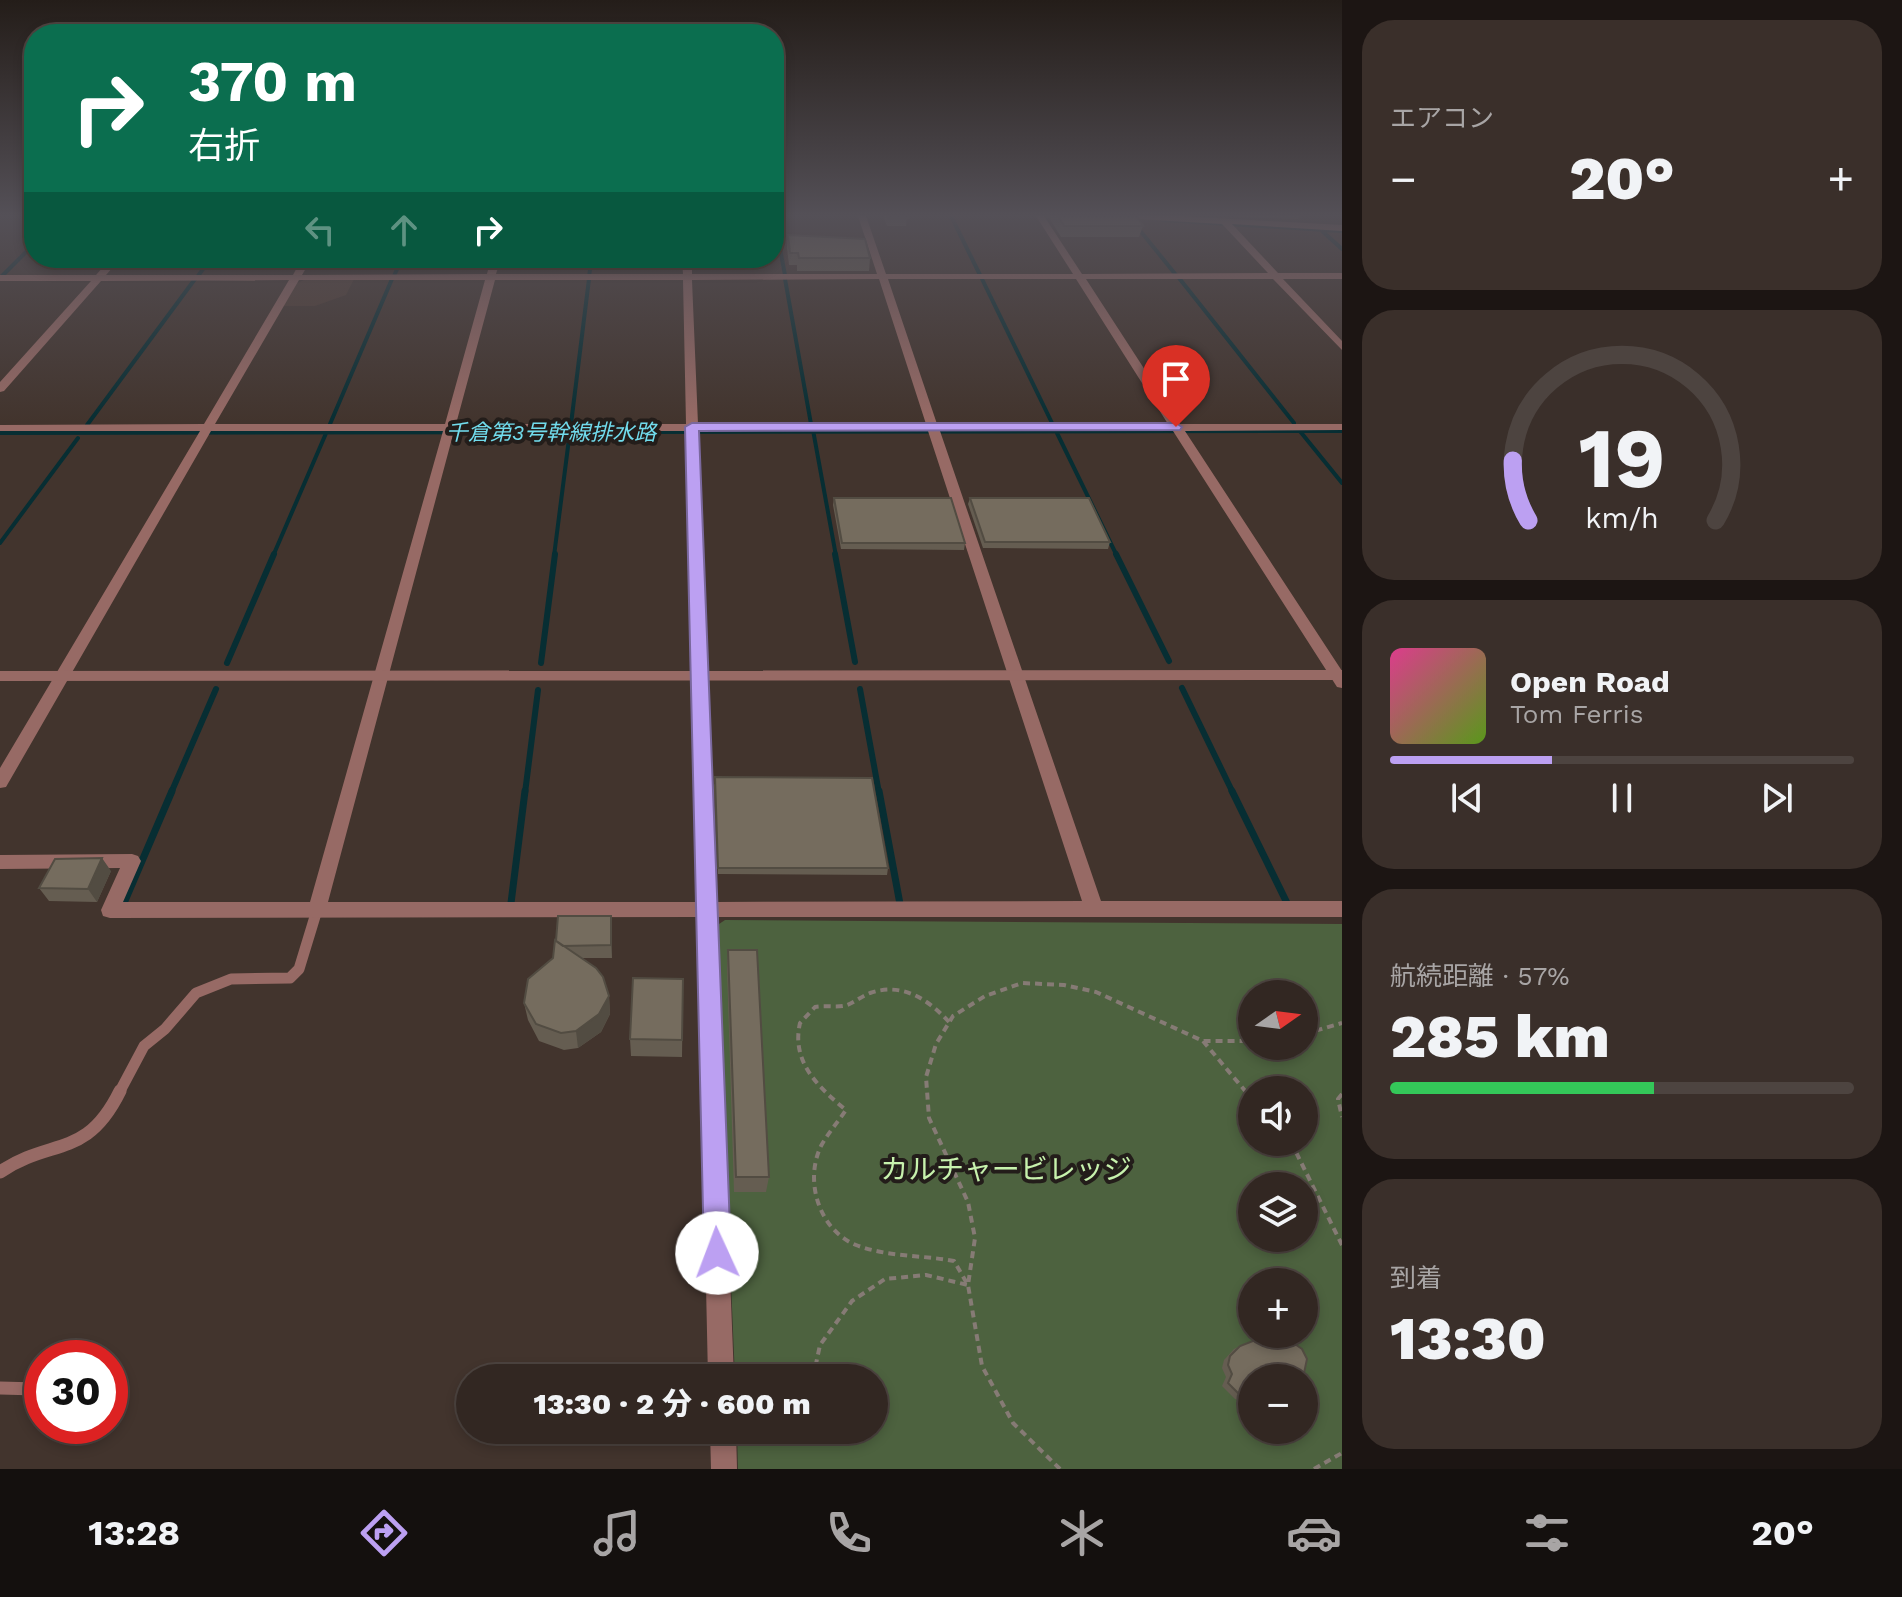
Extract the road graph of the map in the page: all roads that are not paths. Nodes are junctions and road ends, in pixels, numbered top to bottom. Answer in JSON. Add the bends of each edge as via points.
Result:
{"nodes":[{"id":1,"x":92,"y":285,"type":"edge"},
{"id":2,"x":291,"y":285,"type":"edge"},
{"id":3,"x":489,"y":285,"type":"edge"},
{"id":4,"x":687,"y":285,"type":"edge"},
{"id":5,"x":886,"y":285,"type":"edge"},
{"id":6,"x":1084,"y":285,"type":"edge"},
{"id":7,"x":1283,"y":285,"type":"edge"},
{"id":8,"x":1342,"y":347,"type":"edge"},
{"id":9,"x":0,"y":389,"type":"edge"},
{"id":10,"x":1342,"y":427,"type":"edge"},
{"id":11,"x":0,"y":428,"type":"edge"},
{"id":12,"x":448,"y":430,"type":"junction"},
{"id":13,"x":692,"y":430,"type":"junction"},
{"id":14,"x":935,"y":430,"type":"junction"},
{"id":15,"x":1178,"y":430,"type":"junction"},
{"id":16,"x":205,"y":431,"type":"junction"},
{"id":17,"x":381,"y":675,"type":"junction"},
{"id":18,"x":698,"y":675,"type":"junction"},
{"id":19,"x":1016,"y":675,"type":"junction"},
{"id":20,"x":0,"y":676,"type":"edge"},
{"id":21,"x":62,"y":676,"type":"junction"},
{"id":22,"x":1340,"y":678,"type":"edge"},
{"id":23,"x":0,"y":782,"type":"edge"},
{"id":24,"x":0,"y":862,"type":"edge"},
{"id":25,"x":707,"y":909,"type":"junction"},
{"id":26,"x":1094,"y":909,"type":"junction"},
{"id":27,"x":1342,"y":909,"type":"edge"},
{"id":28,"x":317,"y":910,"type":"junction"},
{"id":29,"x":0,"y":1172,"type":"edge"},
{"id":30,"x":721,"y":1364,"type":"edge"},
{"id":31,"x":0,"y":1388,"type":"edge"},
{"id":32,"x":24,"y":1389,"type":"edge"},
{"id":33,"x":723,"y":1444,"type":"edge"},
{"id":34,"x":724,"y":1469,"type":"edge"}],
"edges":[{"from":1,"to":9,"type":"street"},
{"from":2,"to":16,"type":"street"},
{"from":3,"to":12,"type":"street"},
{"from":4,"to":13,"type":"street"},
{"from":5,"to":14,"type":"street"},
{"from":6,"to":15,"type":"street"},
{"from":7,"to":8,"type":"street"},
{"from":10,"to":15,"type":"street"},
{"from":11,"to":16,"type":"street"},
{"from":12,"to":13,"type":"street"},
{"from":12,"to":16,"type":"street"},
{"from":12,"to":17,"type":"street"},
{"from":13,"to":14,"type":"street"},
{"from":13,"to":18,"type":"street"},
{"from":14,"to":15,"type":"street"},
{"from":14,"to":19,"type":"street"},
{"from":15,"to":22,"type":"street"},
{"from":16,"to":21,"type":"street"},
{"from":17,"to":18,"type":"street"},
{"from":17,"to":21,"type":"street"},
{"from":17,"to":28,"type":"street"},
{"from":18,"to":19,"type":"street"},
{"from":18,"to":25,"type":"street"},
{"from":19,"to":22,"type":"street"},
{"from":19,"to":26,"type":"street"},
{"from":20,"to":21,"type":"street"},
{"from":21,"to":23,"type":"street"},
{"from":24,"to":28,"type":"street","via":[[132,861],[110,910]]},
{"from":25,"to":26,"type":"street"},
{"from":25,"to":28,"type":"street"},
{"from":25,"to":30,"type":"street"},
{"from":26,"to":27,"type":"street"},
{"from":28,"to":29,"type":"lane","via":[[299,969],[290,978],[222,981],[198,991],[145,1046],[107,1119],[86,1137]]},
{"from":31,"to":32,"type":"lane"},
{"from":33,"to":34,"type":"street"}]}
